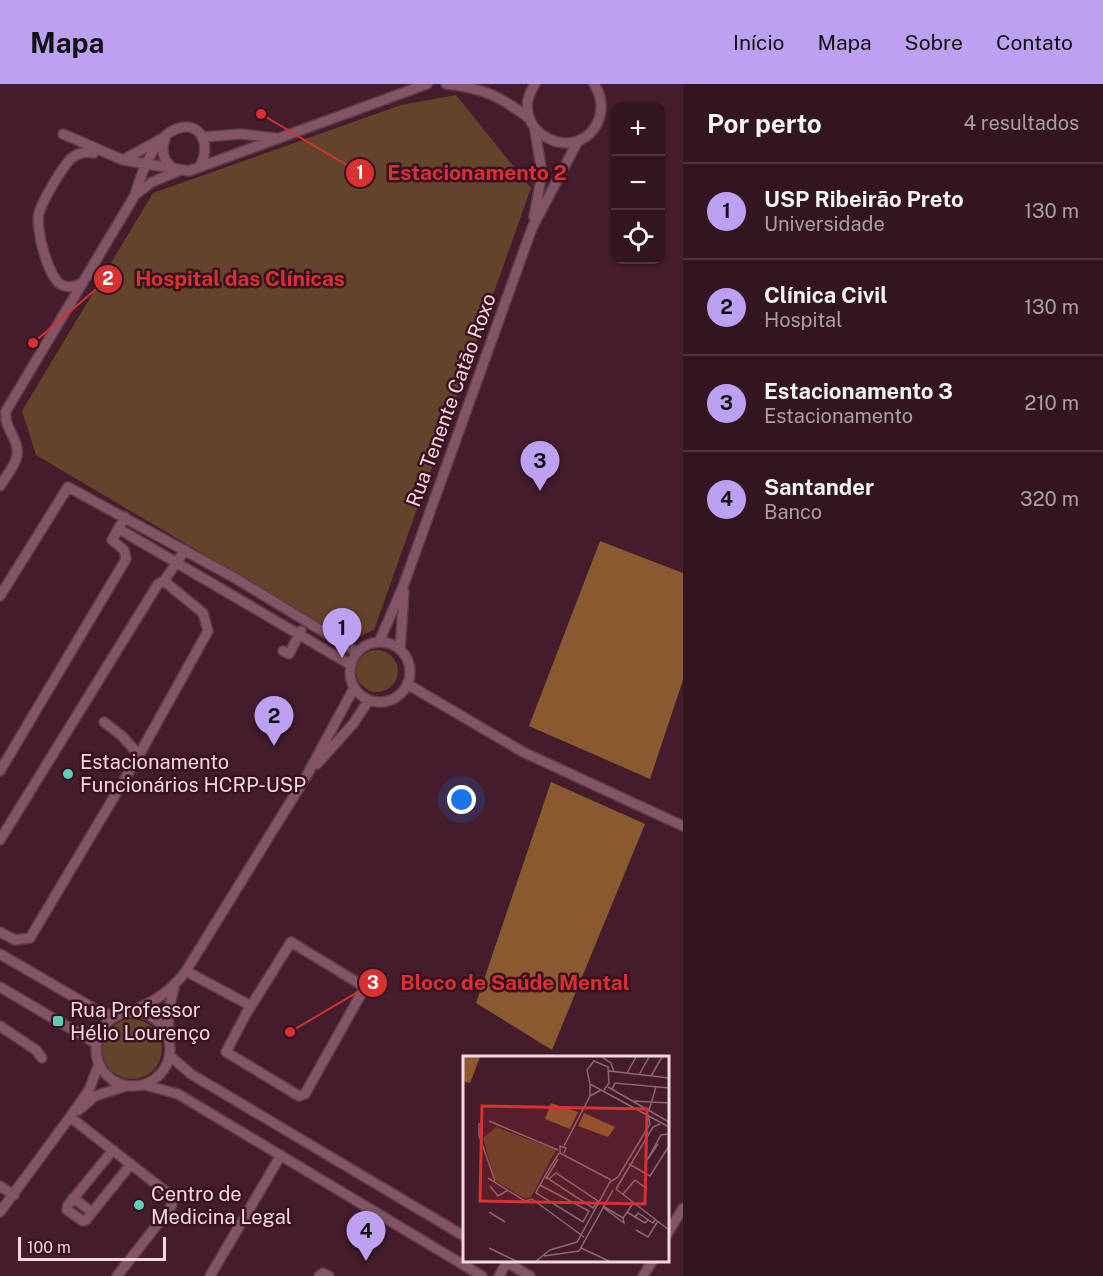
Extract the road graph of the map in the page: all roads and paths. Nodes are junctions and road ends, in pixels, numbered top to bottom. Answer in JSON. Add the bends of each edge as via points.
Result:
{"nodes":[{"id":1,"x":427,"y":84,"type":"edge"},
{"id":2,"x":446,"y":84,"type":"edge"},
{"id":3,"x":535,"y":84,"type":"edge"},
{"id":4,"x":594,"y":84,"type":"edge"},
{"id":5,"x":530,"y":119,"type":"junction"},
{"id":6,"x":535,"y":129,"type":"junction"},
{"id":7,"x":63,"y":134,"type":"dead end"},
{"id":8,"x":166,"y":137,"type":"junction"},
{"id":9,"x":203,"y":137,"type":"junction"},
{"id":10,"x":281,"y":138,"type":"junction"},
{"id":11,"x":578,"y":141,"type":"junction"},
{"id":12,"x":108,"y":155,"type":"junction"},
{"id":13,"x":123,"y":160,"type":"junction"},
{"id":14,"x":144,"y":165,"type":"junction"},
{"id":15,"x":199,"y":166,"type":"junction"},
{"id":16,"x":178,"y":171,"type":"junction"},
{"id":17,"x":135,"y":195,"type":"junction"},
{"id":18,"x":532,"y":228,"type":"junction"},
{"id":19,"x":80,"y":284,"type":"junction"},
{"id":20,"x":0,"y":486,"type":"edge"},
{"id":21,"x":125,"y":517,"type":"junction"},
{"id":22,"x":119,"y":529,"type":"junction"},
{"id":23,"x":185,"y":550,"type":"junction"},
{"id":24,"x":176,"y":563,"type":"junction"},
{"id":25,"x":224,"y":572,"type":"junction"},
{"id":26,"x":164,"y":581,"type":"junction"},
{"id":27,"x":404,"y":584,"type":"junction"},
{"id":28,"x":216,"y":586,"type":"junction"},
{"id":29,"x":249,"y":587,"type":"junction"},
{"id":30,"x":0,"y":596,"type":"edge"},
{"id":31,"x":266,"y":597,"type":"junction"},
{"id":32,"x":241,"y":600,"type":"junction"},
{"id":33,"x":258,"y":610,"type":"junction"},
{"id":34,"x":306,"y":621,"type":"junction"},
{"id":35,"x":299,"y":635,"type":"junction"},
{"id":36,"x":379,"y":642,"type":"junction"},
{"id":37,"x":400,"y":650,"type":"junction"},
{"id":38,"x":284,"y":651,"type":"dead end"},
{"id":39,"x":357,"y":652,"type":"junction"},
{"id":40,"x":351,"y":665,"type":"junction"},
{"id":41,"x":406,"y":684,"type":"junction"},
{"id":42,"x":354,"y":688,"type":"junction"},
{"id":43,"x":369,"y":700,"type":"junction"},
{"id":44,"x":104,"y":722,"type":"dead end"},
{"id":45,"x":139,"y":755,"type":"junction"},
{"id":46,"x":0,"y":771,"type":"edge"},
{"id":47,"x":307,"y":775,"type":"junction"},
{"id":48,"x":683,"y":826,"type":"edge"},
{"id":49,"x":0,"y":840,"type":"edge"},
{"id":50,"x":0,"y":933,"type":"edge"},
{"id":51,"x":0,"y":954,"type":"edge"},
{"id":52,"x":186,"y":971,"type":"junction"},
{"id":53,"x":0,"y":987,"type":"edge"},
{"id":54,"x":174,"y":988,"type":"junction"},
{"id":55,"x":251,"y":1006,"type":"junction"},
{"id":56,"x":129,"y":1012,"type":"junction"},
{"id":57,"x":116,"y":1016,"type":"junction"},
{"id":58,"x":0,"y":1026,"type":"edge"},
{"id":59,"x":169,"y":1040,"type":"junction"},
{"id":60,"x":97,"y":1044,"type":"junction"},
{"id":61,"x":170,"y":1056,"type":"junction"},
{"id":62,"x":42,"y":1058,"type":"dead end"},
{"id":63,"x":99,"y":1064,"type":"junction"},
{"id":64,"x":145,"y":1085,"type":"junction"},
{"id":65,"x":126,"y":1086,"type":"junction"},
{"id":66,"x":70,"y":1117,"type":"junction"},
{"id":67,"x":113,"y":1150,"type":"junction"},
{"id":68,"x":281,"y":1155,"type":"junction"},
{"id":69,"x":131,"y":1164,"type":"junction"},
{"id":70,"x":0,"y":1186,"type":"edge"},
{"id":71,"x":14,"y":1195,"type":"junction"},
{"id":72,"x":683,"y":1208,"type":"edge"},
{"id":73,"x":0,"y":1212,"type":"edge"},
{"id":74,"x":668,"y":1233,"type":"edge"},
{"id":75,"x":463,"y":1235,"type":"edge"},
{"id":76,"x":505,"y":1261,"type":"edge"},
{"id":77,"x":652,"y":1261,"type":"edge"},
{"id":78,"x":117,"y":1276,"type":"edge"},
{"id":79,"x":210,"y":1276,"type":"edge"},
{"id":80,"x":319,"y":1276,"type":"edge"},
{"id":81,"x":329,"y":1276,"type":"edge"},
{"id":82,"x":482,"y":1276,"type":"edge"},
{"id":83,"x":499,"y":1276,"type":"edge"},
{"id":84,"x":530,"y":1276,"type":"edge"},
{"id":85,"x":643,"y":1276,"type":"edge"}],
"edges":[{"from":1,"to":10,"type":"street"},
{"from":2,"to":5,"type":"street","via":[[492,92]]},
{"from":3,"to":5,"type":"street","via":[[529,96]]},
{"from":4,"to":11,"type":"street","name":"Rua Tenente Catão Roxo","via":[[601,113],[597,125]]},
{"from":5,"to":6,"type":"street","name":"Rua Tenente Catão Roxo"},
{"from":6,"to":11,"type":"street","via":[[555,142]]},
{"from":6,"to":18,"type":"street","name":"Rua Tenente Catão Roxo","via":[[542,173]]},
{"from":7,"to":12,"type":"street"},
{"from":8,"to":9,"type":"street","via":[[185,127]]},
{"from":8,"to":13,"type":"street"},
{"from":8,"to":14,"type":"street"},
{"from":8,"to":16,"type":"street","via":[[164,157]]},
{"from":9,"to":10,"type":"street","via":[[241,134]]},
{"from":9,"to":15,"type":"street","via":[[205,158]]},
{"from":10,"to":15,"type":"street"},
{"from":11,"to":18,"type":"street","name":"Rua Tenente Catão Roxo"},
{"from":12,"to":13,"type":"street"},
{"from":12,"to":19,"type":"street","via":[[84,151],[70,159],[39,212],[37,226],[51,276],[61,285]]},
{"from":13,"to":14,"type":"street"},
{"from":14,"to":16,"type":"street"},
{"from":14,"to":17,"type":"street"},
{"from":15,"to":16,"type":"street"},
{"from":16,"to":17,"type":"street","via":[[152,182]]},
{"from":17,"to":19,"type":"street"},
{"from":18,"to":27,"type":"street","name":"Rua Tenente Catão Roxo"},
{"from":19,"to":20,"type":"street","via":[[6,411],[4,422],[17,457]]},
{"from":21,"to":22,"type":"street"},
{"from":21,"to":23,"type":"street"},
{"from":21,"to":30,"type":"street","via":[[66,487]]},
{"from":22,"to":24,"type":"street"},
{"from":22,"to":46,"type":"street","via":[[112,540],[124,550],[126,559]]},
{"from":23,"to":24,"type":"street"},
{"from":23,"to":25,"type":"street"},
{"from":24,"to":26,"type":"street"},
{"from":24,"to":28,"type":"street"},
{"from":25,"to":28,"type":"street"},
{"from":25,"to":29,"type":"street"},
{"from":26,"to":45,"type":"street","via":[[203,613],[208,631]]},
{"from":26,"to":49,"type":"street","via":[[158,584]]},
{"from":27,"to":36,"type":"street","name":"Rua Tenente Catão Roxo"},
{"from":27,"to":37,"type":"street","name":"Rua Tenente Catão Roxo"},
{"from":28,"to":32,"type":"street"},
{"from":29,"to":31,"type":"street"},
{"from":29,"to":32,"type":"street"},
{"from":31,"to":33,"type":"street"},
{"from":31,"to":34,"type":"street"},
{"from":32,"to":33,"type":"street"},
{"from":33,"to":35,"type":"street"},
{"from":34,"to":35,"type":"street"},
{"from":34,"to":39,"type":"street"},
{"from":35,"to":38,"type":"street","via":[[289,654]]},
{"from":35,"to":40,"type":"street"},
{"from":36,"to":37,"type":"street"},
{"from":36,"to":39,"type":"street"},
{"from":37,"to":41,"type":"street","via":[[409,666]]},
{"from":39,"to":40,"type":"street"},
{"from":40,"to":42,"type":"street"},
{"from":41,"to":43,"type":"street","via":[[391,699]]},
{"from":41,"to":48,"type":"street","via":[[523,752]]},
{"from":42,"to":43,"type":"street"},
{"from":42,"to":47,"type":"street"},
{"from":43,"to":47,"type":"street"},
{"from":44,"to":45,"type":"street"},
{"from":45,"to":50,"type":"street","via":[[30,938],[15,940]]},
{"from":47,"to":52,"type":"street"},
{"from":51,"to":57,"type":"street","via":[[100,1012]]},
{"from":52,"to":54,"type":"street"},
{"from":52,"to":55,"type":"street"},
{"from":53,"to":60,"type":"street"},
{"from":54,"to":56,"type":"street"},
{"from":54,"to":59,"type":"street","via":[[168,1013]]},
{"from":55,"to":55,"type":"street","via":[[226,1053],[303,1096],[365,987],[291,942]]},
{"from":56,"to":57,"type":"street"},
{"from":56,"to":59,"type":"street","via":[[154,1018]]},
{"from":57,"to":60,"type":"street","via":[[100,1033]]},
{"from":58,"to":62,"type":"street"},
{"from":59,"to":61,"type":"street"},
{"from":60,"to":63,"type":"street"},
{"from":61,"to":64,"type":"street","via":[[161,1074]]},
{"from":61,"to":75,"type":"street","via":[[191,1074]]},
{"from":63,"to":65,"type":"street","via":[[110,1078]]},
{"from":63,"to":66,"type":"street"},
{"from":64,"to":65,"type":"street"},
{"from":64,"to":68,"type":"street","via":[[178,1094]]},
{"from":65,"to":66,"type":"street","via":[[95,1096]]},
{"from":66,"to":67,"type":"street"},
{"from":66,"to":71,"type":"street"},
{"from":67,"to":69,"type":"street"},
{"from":67,"to":69,"type":"street","via":[[67,1210],[83,1221]]},
{"from":68,"to":79,"type":"street"},
{"from":68,"to":82,"type":"street"},
{"from":69,"to":78,"type":"street","via":[[173,1200]]},
{"from":70,"to":71,"type":"street"},
{"from":71,"to":73,"type":"street"},
{"from":72,"to":74,"type":"street"},
{"from":76,"to":83,"type":"street"},
{"from":76,"to":84,"type":"street"},
{"from":77,"to":85,"type":"street"},
{"from":80,"to":81,"type":"street"}]}
